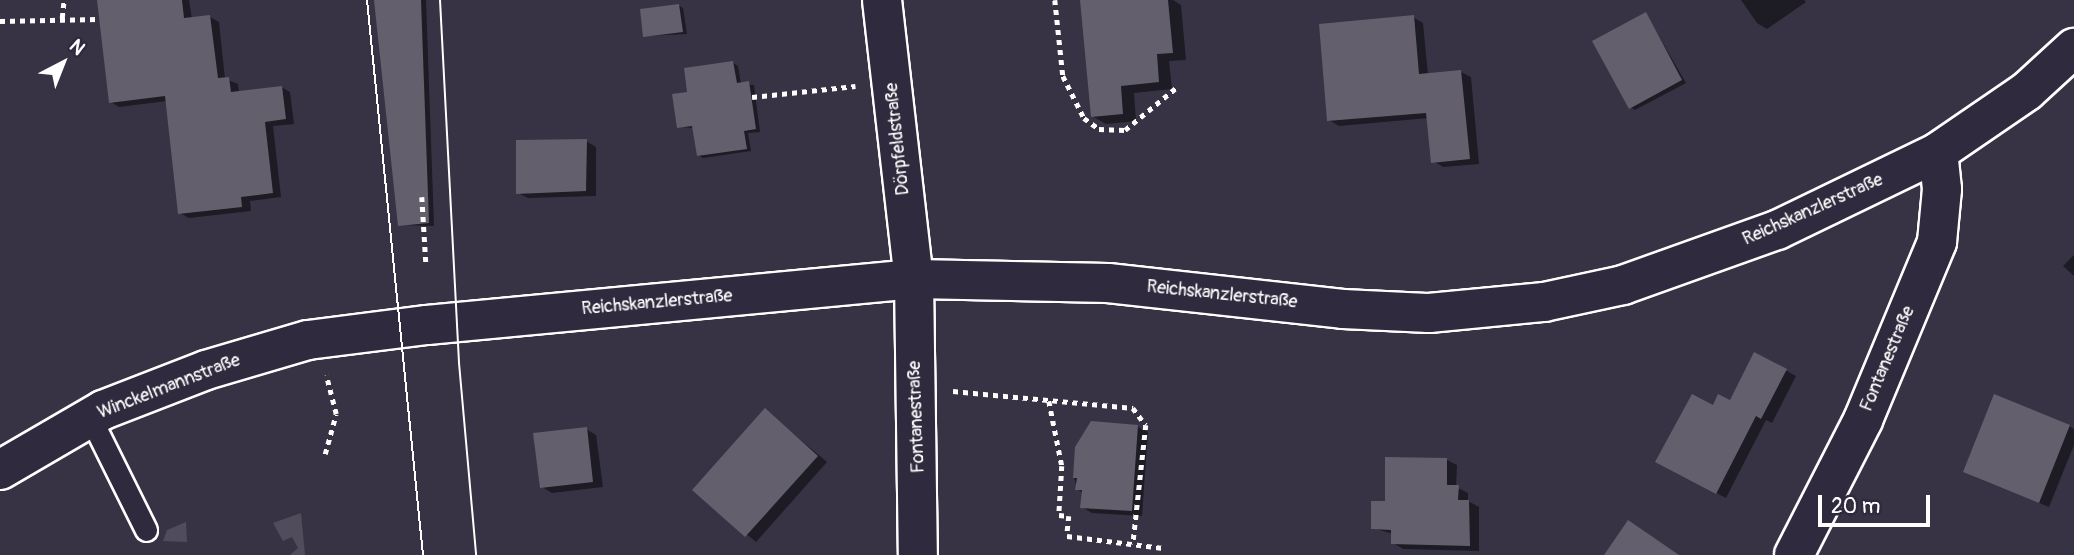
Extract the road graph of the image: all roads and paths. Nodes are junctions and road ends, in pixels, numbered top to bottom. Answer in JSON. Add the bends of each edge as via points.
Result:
{"nodes":[{"id":1,"x":64,"y":0,"type":"edge"},
{"id":2,"x":882,"y":0,"type":"edge"},
{"id":3,"x":1055,"y":0,"type":"edge"},
{"id":4,"x":62,"y":18,"type":"junction"},
{"id":5,"x":99,"y":19,"type":"dead end"},
{"id":6,"x":0,"y":21,"type":"edge"},
{"id":7,"x":2074,"y":48,"type":"edge"},
{"id":8,"x":863,"y":86,"type":"dead end"},
{"id":9,"x":1177,"y":87,"type":"dead end"},
{"id":10,"x":752,"y":97,"type":"dead end"},
{"id":11,"x":1938,"y":152,"type":"junction"},
{"id":12,"x":422,"y":197,"type":"dead end"},
{"id":13,"x":426,"y":262,"type":"dead end"},
{"id":14,"x":914,"y":279,"type":"junction"},
{"id":15,"x":308,"y":340,"type":"joint"},
{"id":16,"x":328,"y":380,"type":"dead end"},
{"id":17,"x":942,"y":390,"type":"dead end"},
{"id":18,"x":1049,"y":401,"type":"junction"},
{"id":19,"x":90,"y":417,"type":"junction"},
{"id":20,"x":326,"y":454,"type":"dead end"},
{"id":21,"x":0,"y":470,"type":"edge"},
{"id":22,"x":146,"y":530,"type":"dead end"},
{"id":23,"x":1133,"y":544,"type":"junction"},
{"id":24,"x":1163,"y":548,"type":"dead end"},
{"id":25,"x":918,"y":555,"type":"edge"},
{"id":26,"x":1794,"y":555,"type":"edge"}],
"edges":[{"from":1,"to":4,"type":"path"},
{"from":2,"to":14,"type":"street","name":"Dörpfeldstraße"},
{"from":3,"to":9,"type":"path","via":[[1063,76],[1084,118],[1099,129],[1125,130]]},
{"from":4,"to":5,"type":"path"},
{"from":4,"to":6,"type":"path"},
{"from":7,"to":11,"type":"street","name":"Reichskanzlerstraße","via":[[2027,91]]},
{"from":8,"to":10,"type":"path"},
{"from":11,"to":14,"type":"street","name":"Reichskanzlerstraße","via":[[1777,230],[1623,285],[1490,309],[1429,313],[1343,309],[1108,282]]},
{"from":11,"to":26,"type":"street","name":"Fontanestraße","via":[[1942,189],[1937,242],[1863,421]]},
{"from":12,"to":13,"type":"path"},
{"from":14,"to":15,"type":"street","name":"Reichskanzlerstraße"},
{"from":14,"to":25,"type":"street","name":"Fontanestraße"},
{"from":15,"to":19,"type":"street","name":"Winckelmannstraße","via":[[206,370]]},
{"from":16,"to":20,"type":"path","via":[[336,414]]},
{"from":17,"to":18,"type":"path"},
{"from":18,"to":23,"type":"path","via":[[1062,466],[1059,515],[1069,516],[1067,536]]},
{"from":18,"to":23,"type":"path","via":[[1133,408],[1146,425]]},
{"from":19,"to":21,"type":"street","name":"Winckelmannstraße"},
{"from":19,"to":22,"type":"lane"},
{"from":23,"to":24,"type":"path"}]}
